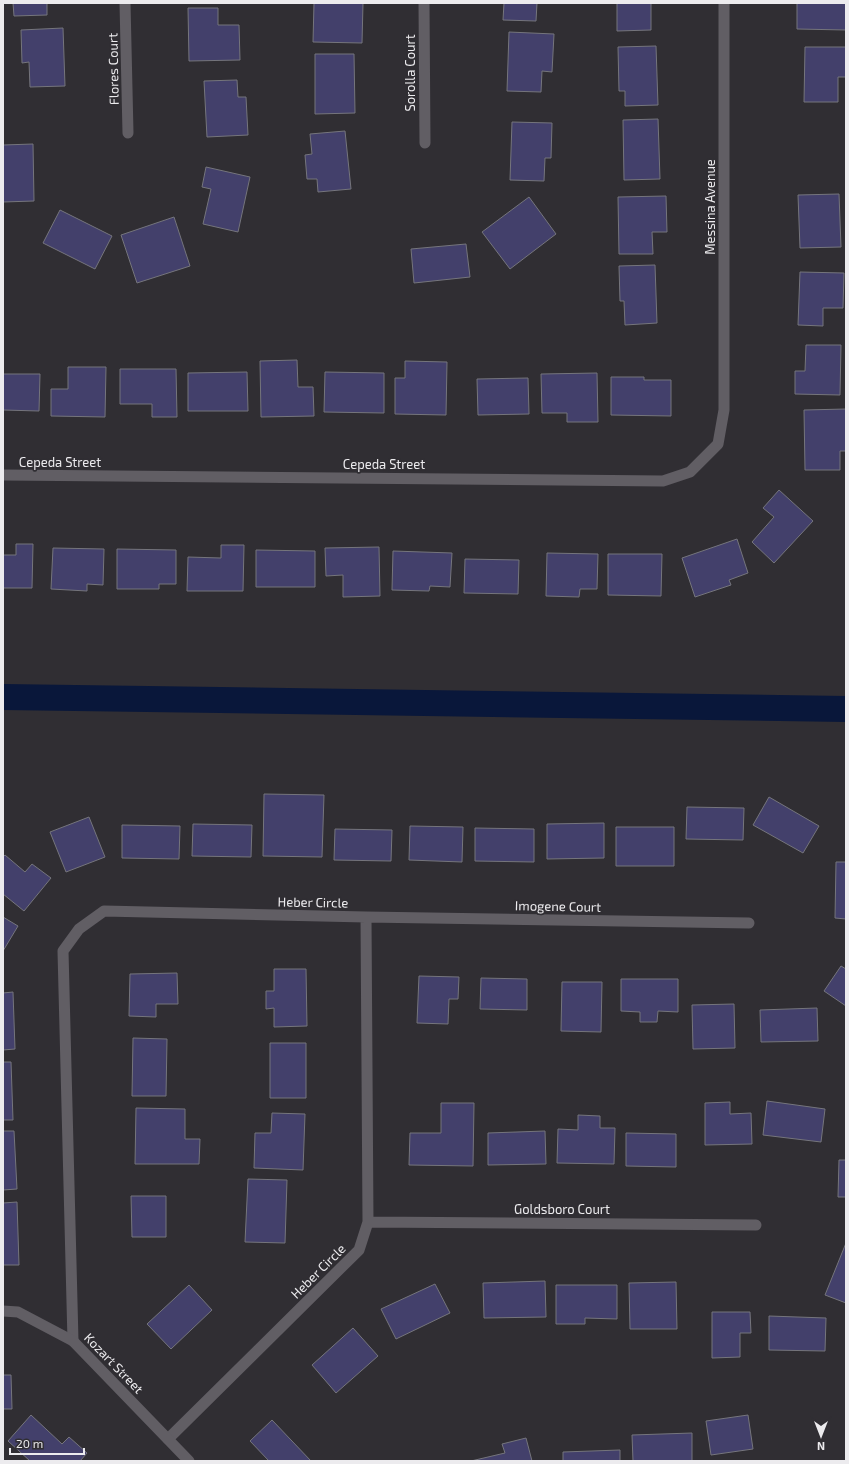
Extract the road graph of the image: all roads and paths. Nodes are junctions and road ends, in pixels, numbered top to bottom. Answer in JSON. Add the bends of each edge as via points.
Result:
{"nodes":[{"id":1,"x":125,"y":3,"type":"edge"},
{"id":2,"x":424,"y":3,"type":"edge"},
{"id":3,"x":724,"y":3,"type":"edge"},
{"id":4,"x":128,"y":133,"type":"dead end"},
{"id":5,"x":425,"y":143,"type":"dead end"},
{"id":6,"x":724,"y":410,"type":"joint"},
{"id":7,"x":3,"y":476,"type":"edge"},
{"id":8,"x":366,"y":917,"type":"junction"},
{"id":9,"x":749,"y":923,"type":"dead end"},
{"id":10,"x":368,"y":1222,"type":"junction"},
{"id":11,"x":756,"y":1225,"type":"dead end"},
{"id":12,"x":3,"y":1311,"type":"edge"},
{"id":13,"x":73,"y":1341,"type":"junction"},
{"id":14,"x":168,"y":1439,"type":"junction"},
{"id":15,"x":189,"y":1461,"type":"edge"}],
"edges":[{"from":1,"to":4,"type":"street","name":"Flores Court"},
{"from":2,"to":5,"type":"street","name":"Sorolla Court"},
{"from":3,"to":6,"type":"street","name":"Messina Avenue"},
{"from":6,"to":7,"type":"street","name":"Cepeda Street","via":[[718,444],[690,472],[663,481]]},
{"from":8,"to":9,"type":"street","name":"Imogene Court"},
{"from":8,"to":10,"type":"street","name":"Heber Circle"},
{"from":8,"to":13,"type":"street","name":"Heber Circle","via":[[104,911],[79,929],[63,951]]},
{"from":10,"to":11,"type":"street","name":"Goldsboro Court"},
{"from":10,"to":14,"type":"street","name":"Heber Circle","via":[[359,1250]]},
{"from":12,"to":13,"type":"street","name":"Kozart Street","via":[[18,1312]]},
{"from":13,"to":14,"type":"street","name":"Kozart Street"},
{"from":14,"to":15,"type":"street","name":"Kozart Street"}]}
